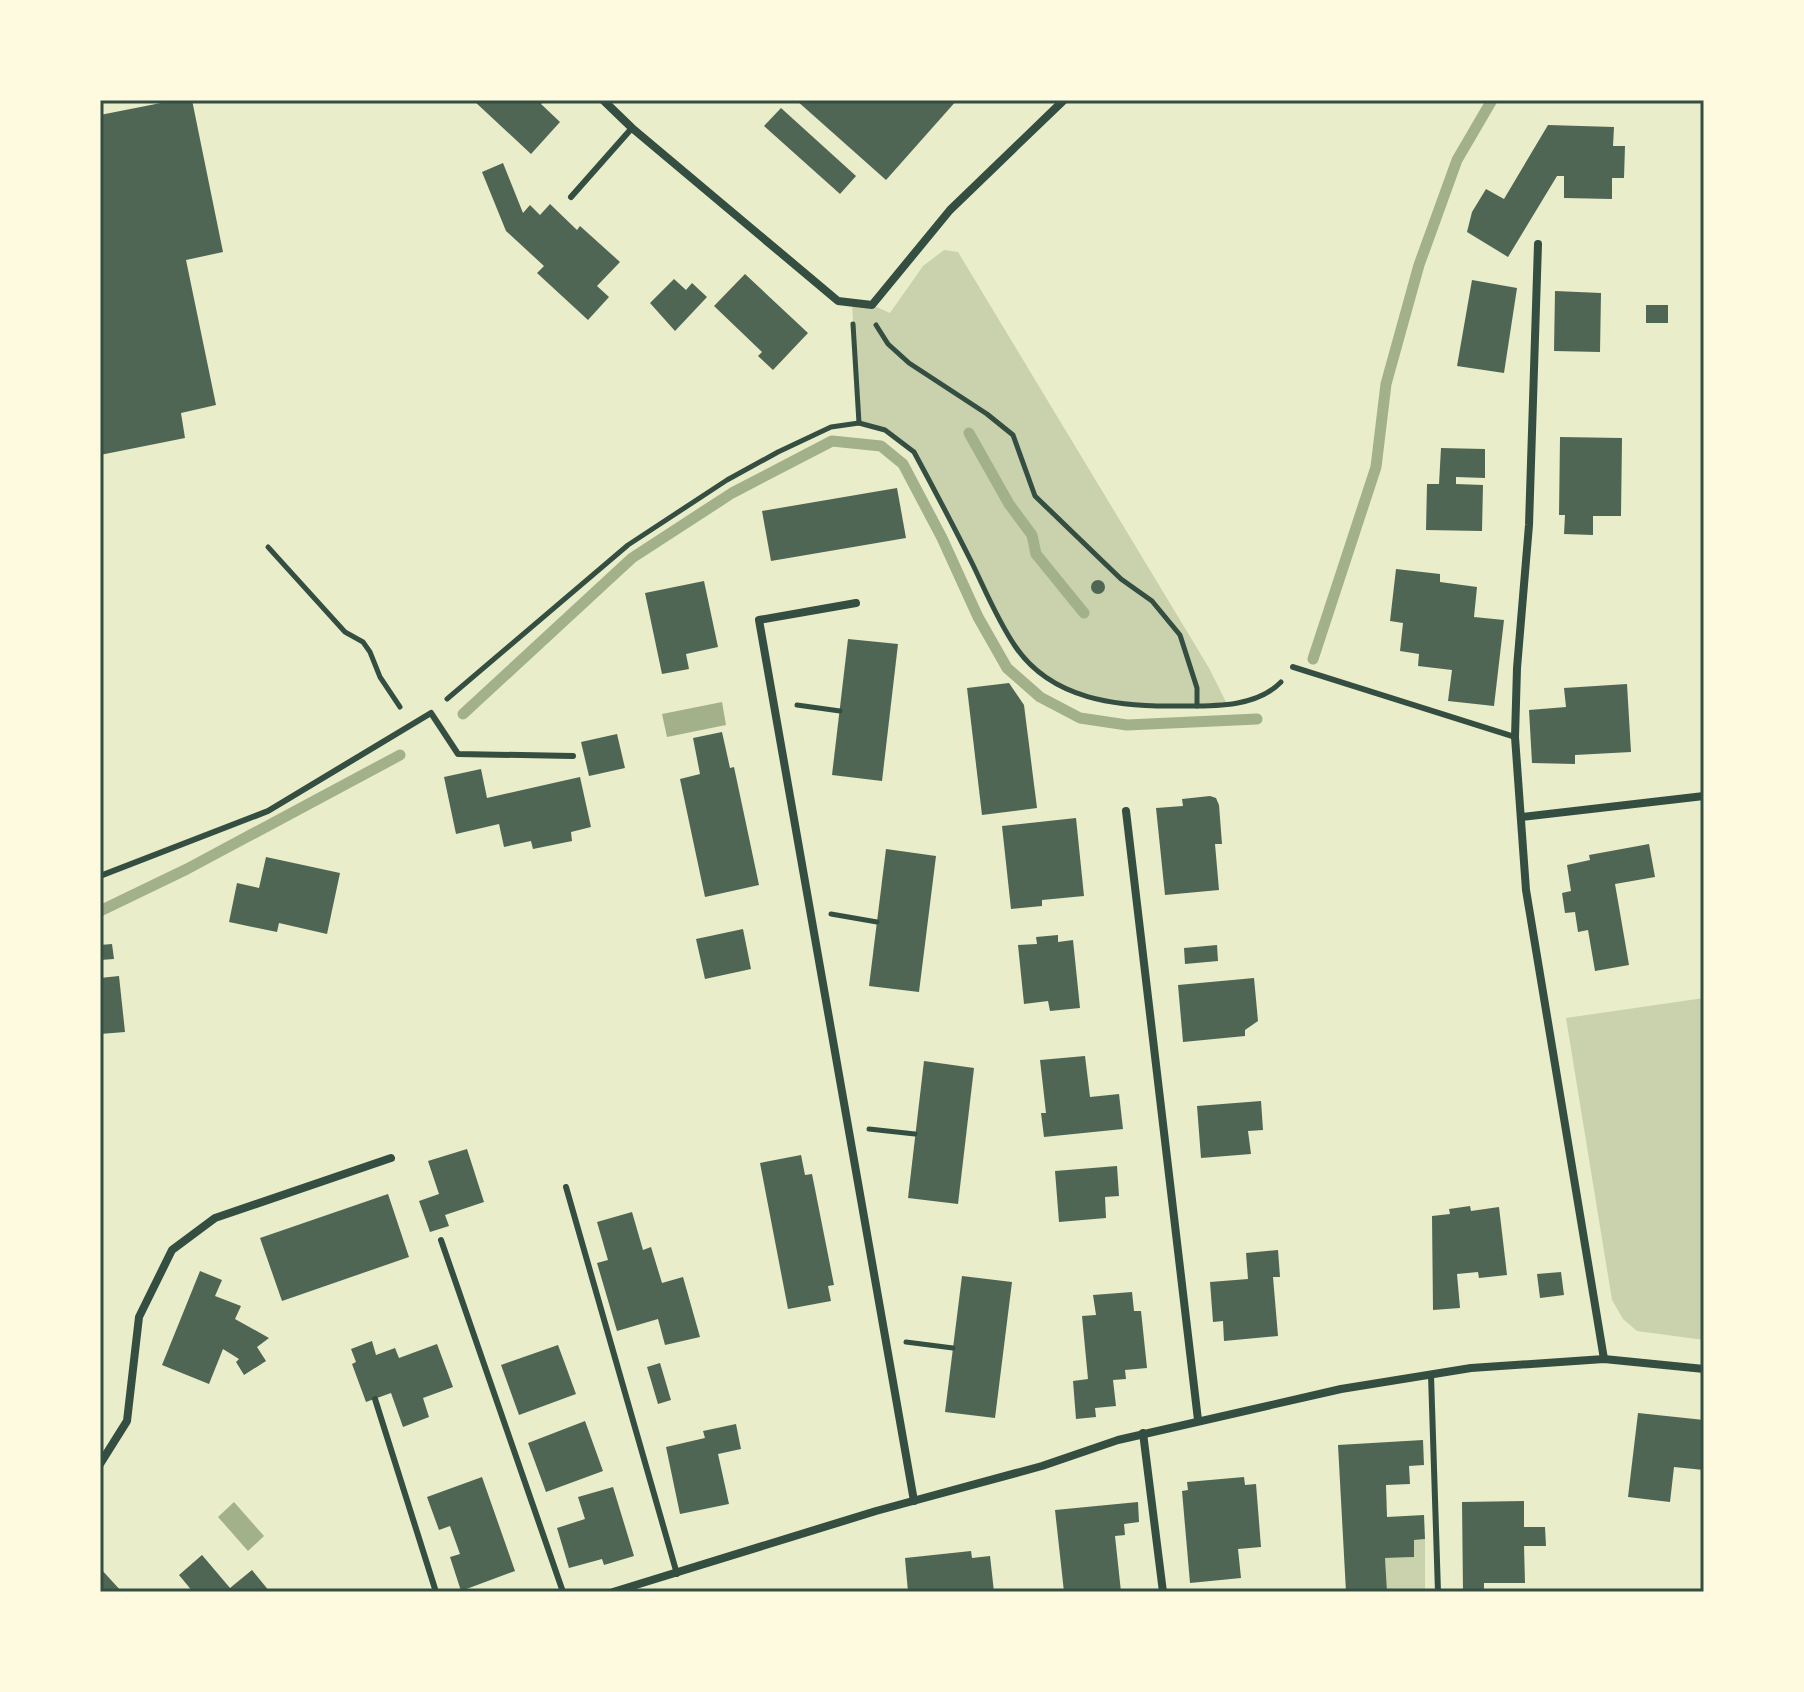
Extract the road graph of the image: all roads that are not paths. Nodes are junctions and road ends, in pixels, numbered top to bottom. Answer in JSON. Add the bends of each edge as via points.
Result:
{"nodes":[{"id":1,"x":603,"y":100,"type":"edge"},
{"id":2,"x":1064,"y":100,"type":"edge"},
{"id":3,"x":632,"y":128,"type":"junction"},
{"id":4,"x":571,"y":197,"type":"dead end"},
{"id":5,"x":1538,"y":244,"type":"dead end"},
{"id":6,"x":856,"y":603,"type":"dead end"},
{"id":7,"x":1293,"y":667,"type":"dead end"},
{"id":8,"x":1515,"y":737,"type":"junction"},
{"id":9,"x":573,"y":756,"type":"dead end"},
{"id":10,"x":1704,"y":796,"type":"edge"},
{"id":11,"x":1126,"y":811,"type":"dead end"},
{"id":12,"x":1522,"y":817,"type":"junction"},
{"id":13,"x":100,"y":876,"type":"edge"},
{"id":14,"x":391,"y":1158,"type":"dead end"},
{"id":15,"x":566,"y":1187,"type":"dead end"},
{"id":16,"x":441,"y":1240,"type":"dead end"},
{"id":17,"x":1604,"y":1359,"type":"junction"},
{"id":18,"x":1704,"y":1369,"type":"edge"},
{"id":19,"x":1431,"y":1375,"type":"junction"},
{"id":20,"x":375,"y":1399,"type":"dead end"},
{"id":21,"x":1198,"y":1420,"type":"junction"},
{"id":22,"x":1143,"y":1433,"type":"junction"},
{"id":23,"x":100,"y":1464,"type":"edge"},
{"id":24,"x":914,"y":1501,"type":"junction"},
{"id":25,"x":677,"y":1574,"type":"junction"},
{"id":26,"x":436,"y":1592,"type":"edge"},
{"id":27,"x":563,"y":1592,"type":"edge"},
{"id":28,"x":613,"y":1592,"type":"edge"},
{"id":29,"x":1163,"y":1592,"type":"edge"},
{"id":30,"x":1438,"y":1592,"type":"edge"}],
"edges":[{"from":1,"to":3,"type":"street"},
{"from":2,"to":3,"type":"street","via":[[950,210],[872,305],[838,301]]},
{"from":3,"to":4,"type":"lane"},
{"from":5,"to":8,"type":"street","via":[[1529,525]]},
{"from":6,"to":24,"type":"street","via":[[759,620]]},
{"from":7,"to":8,"type":"lane"},
{"from":8,"to":12,"type":"street"},
{"from":9,"to":13,"type":"lane","via":[[458,754],[431,713],[268,811]]},
{"from":10,"to":12,"type":"street"},
{"from":11,"to":21,"type":"street"},
{"from":12,"to":17,"type":"street","via":[[1526,890]]},
{"from":14,"to":23,"type":"street","via":[[215,1218],[172,1250],[139,1317],[127,1421]]},
{"from":15,"to":25,"type":"lane"},
{"from":16,"to":27,"type":"lane"},
{"from":17,"to":18,"type":"street"},
{"from":17,"to":19,"type":"street"},
{"from":19,"to":21,"type":"street"},
{"from":19,"to":30,"type":"lane"},
{"from":20,"to":26,"type":"lane"},
{"from":21,"to":22,"type":"street"},
{"from":22,"to":24,"type":"street"},
{"from":22,"to":29,"type":"street"},
{"from":24,"to":25,"type":"street"},
{"from":25,"to":28,"type":"street"}]}
